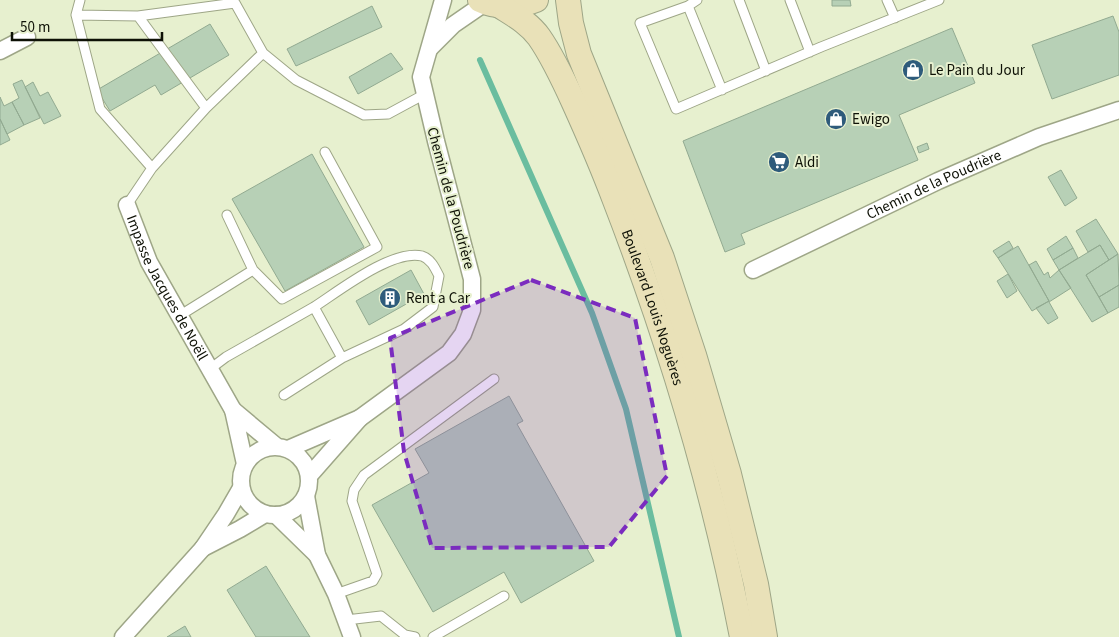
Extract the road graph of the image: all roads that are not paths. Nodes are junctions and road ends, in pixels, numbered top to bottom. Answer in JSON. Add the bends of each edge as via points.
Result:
{"nodes":[{"id":1,"x":80,"y":0,"type":"edge"},
{"id":2,"x":443,"y":0,"type":"edge"},
{"id":3,"x":536,"y":0,"type":"edge"},
{"id":4,"x":568,"y":0,"type":"edge"},
{"id":5,"x":697,"y":0,"type":"edge"},
{"id":6,"x":739,"y":0,"type":"edge"},
{"id":7,"x":790,"y":0,"type":"edge"},
{"id":8,"x":887,"y":0,"type":"edge"},
{"id":9,"x":939,"y":0,"type":"edge"},
{"id":10,"x":488,"y":3,"type":"edge"},
{"id":11,"x":688,"y":6,"type":"junction"},
{"id":12,"x":76,"y":15,"type":"junction"},
{"id":13,"x":138,"y":16,"type":"junction"},
{"id":14,"x":895,"y":18,"type":"junction"},
{"id":15,"x":27,"y":37,"type":"dead end"},
{"id":16,"x":429,"y":50,"type":"junction"},
{"id":17,"x":0,"y":51,"type":"edge"},
{"id":18,"x":810,"y":52,"type":"junction"},
{"id":19,"x":263,"y":53,"type":"junction"},
{"id":20,"x":766,"y":71,"type":"junction"},
{"id":21,"x":722,"y":90,"type":"junction"},
{"id":22,"x":425,"y":94,"type":"junction"},
{"id":23,"x":206,"y":108,"type":"junction"},
{"id":24,"x":1119,"y":110,"type":"edge"},
{"id":25,"x":324,"y":152,"type":"dead end"},
{"id":26,"x":152,"y":168,"type":"junction"},
{"id":27,"x":128,"y":205,"type":"joint"},
{"id":28,"x":228,"y":215,"type":"dead end"},
{"id":29,"x":253,"y":270,"type":"junction"},
{"id":30,"x":753,"y":270,"type":"dead end"},
{"id":31,"x":314,"y":307,"type":"junction"},
{"id":32,"x":179,"y":316,"type":"junction"},
{"id":33,"x":342,"y":358,"type":"junction"},
{"id":34,"x":210,"y":369,"type":"junction"},
{"id":35,"x":494,"y":380,"type":"dead end"},
{"id":36,"x":284,"y":395,"type":"dead end"},
{"id":37,"x":233,"y":410,"type":"junction"},
{"id":38,"x":360,"y":418,"type":"junction"},
{"id":39,"x":282,"y":447,"type":"junction"},
{"id":40,"x":245,"y":464,"type":"junction"},
{"id":41,"x":309,"y":476,"type":"junction"},
{"id":42,"x":242,"y":488,"type":"junction"},
{"id":43,"x":306,"y":496,"type":"junction"},
{"id":44,"x":271,"y":514,"type":"junction"},
{"id":45,"x":203,"y":548,"type":"junction"},
{"id":46,"x":317,"y":555,"type":"junction"},
{"id":47,"x":336,"y":594,"type":"junction"},
{"id":48,"x":504,"y":596,"type":"dead end"},
{"id":49,"x":346,"y":620,"type":"junction"},
{"id":50,"x":123,"y":637,"type":"edge"},
{"id":51,"x":352,"y":637,"type":"edge"},
{"id":52,"x":415,"y":637,"type":"edge"},
{"id":53,"x":433,"y":637,"type":"edge"},
{"id":54,"x":742,"y":637,"type":"edge"},
{"id":55,"x":765,"y":637,"type":"edge"}],
"edges":[{"from":1,"to":12,"type":"lane"},
{"from":2,"to":16,"type":"street","name":"Chemin de la Poudrière"},
{"from":3,"to":10,"type":"main road","via":[[527,4]]},
{"from":4,"to":55,"type":"main road","name":"Boulevard Louis Noguères","via":[[579,54],[662,258],[694,355],[729,474],[756,584]]},
{"from":5,"to":11,"type":"lane"},
{"from":6,"to":20,"type":"lane"},
{"from":7,"to":18,"type":"lane"},
{"from":8,"to":14,"type":"lane"},
{"from":9,"to":14,"type":"lane"},
{"from":10,"to":16,"type":"street","name":"Chemin de la Poudrière","via":[[453,25]]},
{"from":10,"to":54,"type":"main road","name":"Boulevard Louis Noguères","via":[[520,19],[538,35],[559,71],[597,154],[673,363],[708,481]]},
{"from":11,"to":21,"type":"lane"},
{"from":11,"to":21,"type":"lane","via":[[640,23],[676,109]]},
{"from":12,"to":13,"type":"lane"},
{"from":12,"to":26,"type":"lane","via":[[100,109]]},
{"from":13,"to":19,"type":"lane","via":[[235,3]]},
{"from":13,"to":23,"type":"lane"},
{"from":14,"to":18,"type":"lane"},
{"from":15,"to":17,"type":"street"},
{"from":16,"to":22,"type":"street","name":"Chemin de la Poudrière","via":[[421,77]]},
{"from":18,"to":20,"type":"lane"},
{"from":19,"to":22,"type":"lane","via":[[296,80],[364,115],[388,114]]},
{"from":19,"to":23,"type":"lane","name":"Impasse Jacques de Noëll"},
{"from":20,"to":21,"type":"lane"},
{"from":22,"to":38,"type":"street","name":"Chemin de la Poudrière","via":[[472,279],[472,310],[463,334],[448,353]]},
{"from":23,"to":26,"type":"lane","name":"Impasse Jacques de Noëll"},
{"from":24,"to":30,"type":"street","name":"Chemin de la Poudrière","via":[[1039,138],[938,181]]},
{"from":25,"to":29,"type":"lane","via":[[377,247],[282,299]]},
{"from":26,"to":27,"type":"lane","name":"Impasse Jacques de Noëll"},
{"from":27,"to":32,"type":"street","name":"Impasse Jacques de Noëll","via":[[149,262]]},
{"from":28,"to":29,"type":"lane"},
{"from":29,"to":32,"type":"lane"},
{"from":31,"to":33,"type":"lane"},
{"from":31,"to":33,"type":"lane","via":[[379,265],[401,257],[422,256],[431,262],[439,276],[433,307],[404,329]]},
{"from":31,"to":34,"type":"lane"},
{"from":32,"to":34,"type":"street","name":"Impasse Jacques de Noëll"},
{"from":33,"to":36,"type":"lane"},
{"from":34,"to":37,"type":"street","name":"Impasse Jacques de Noëll"},
{"from":35,"to":47,"type":"lane","via":[[364,475],[354,490],[352,501],[377,574],[373,581]]},
{"from":37,"to":39,"type":"street","name":"Impasse Jacques de Noëll"},
{"from":37,"to":40,"type":"street","name":"Impasse Jacques de Noëll"},
{"from":38,"to":39,"type":"street","name":"Chemin de la Poudrière"},
{"from":38,"to":41,"type":"street","name":"Chemin de la Poudrière"},
{"from":39,"to":40,"type":"street","via":[[258,451]]},
{"from":39,"to":41,"type":"street","via":[[302,459]]},
{"from":40,"to":42,"type":"street"},
{"from":41,"to":43,"type":"street"},
{"from":42,"to":44,"type":"street","via":[[250,504]]},
{"from":42,"to":45,"type":"street"},
{"from":43,"to":44,"type":"street","via":[[294,510]]},
{"from":43,"to":46,"type":"street"},
{"from":44,"to":45,"type":"street"},
{"from":44,"to":46,"type":"street"},
{"from":45,"to":50,"type":"street"},
{"from":46,"to":47,"type":"street"},
{"from":47,"to":49,"type":"street"},
{"from":48,"to":53,"type":"lane"},
{"from":49,"to":51,"type":"street"},
{"from":49,"to":52,"type":"lane","via":[[381,616],[404,635]]}]}
